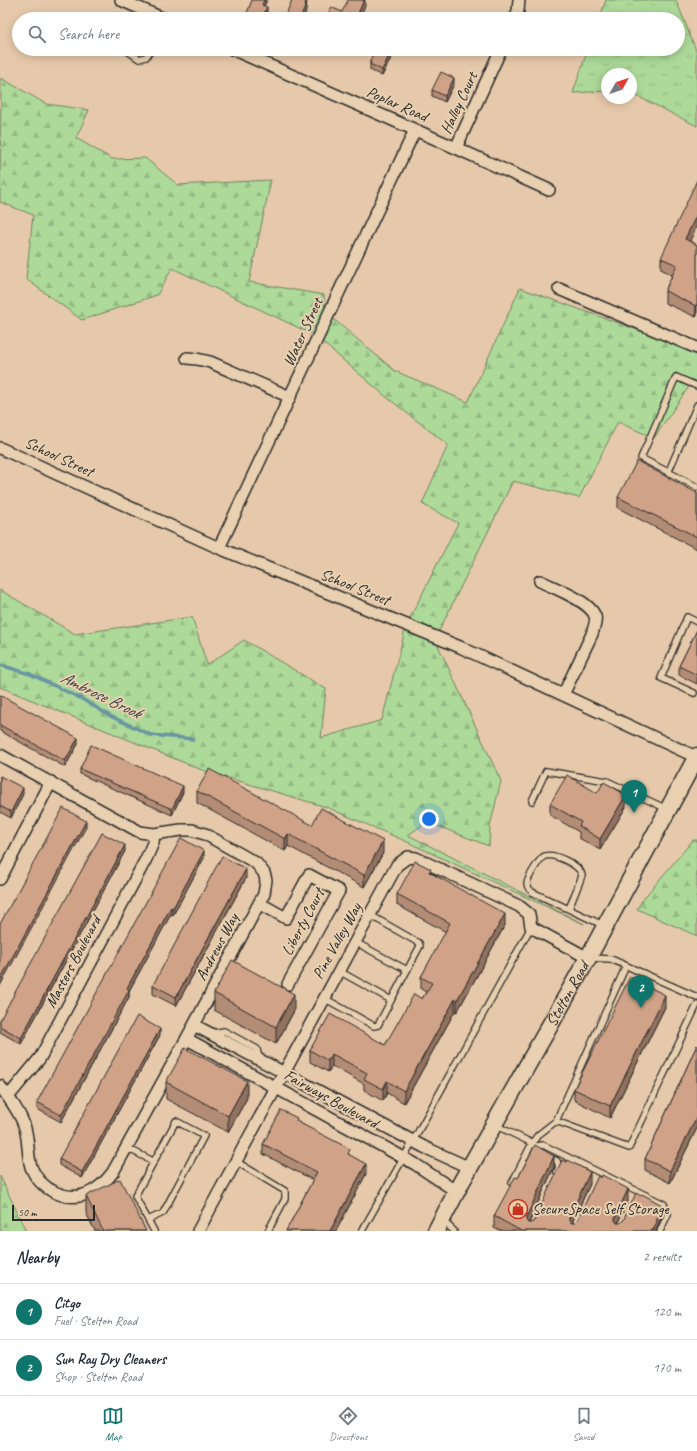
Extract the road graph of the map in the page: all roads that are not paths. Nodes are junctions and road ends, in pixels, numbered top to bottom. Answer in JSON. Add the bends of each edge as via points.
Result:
{"nodes":[{"id":1,"x":121,"y":0,"type":"edge"},
{"id":2,"x":519,"y":0,"type":"edge"},
{"id":3,"x":137,"y":12,"type":"edge"},
{"id":4,"x":518,"y":12,"type":"edge"},
{"id":5,"x":135,"y":56,"type":"edge"},
{"id":6,"x":147,"y":56,"type":"edge"},
{"id":7,"x":248,"y":56,"type":"edge"},
{"id":8,"x":498,"y":56,"type":"edge"},
{"id":9,"x":415,"y":130,"type":"junction"},
{"id":10,"x":456,"y":148,"type":"junction"},
{"id":11,"x":549,"y":190,"type":"dead end"},
{"id":12,"x":559,"y":289,"type":"dead end"},
{"id":13,"x":697,"y":348,"type":"edge"},
{"id":14,"x":187,"y":358,"type":"dead end"},
{"id":15,"x":697,"y":386,"type":"edge"},
{"id":16,"x":290,"y":396,"type":"junction"},
{"id":17,"x":697,"y":405,"type":"edge"},
{"id":18,"x":0,"y":448,"type":"edge"},
{"id":19,"x":668,"y":473,"type":"junction"},
{"id":20,"x":697,"y":487,"type":"edge"},
{"id":21,"x":219,"y":548,"type":"junction"},
{"id":22,"x":540,"y":581,"type":"dead end"},
{"id":23,"x":697,"y":622,"type":"edge"},
{"id":24,"x":694,"y":693,"type":"dead end"},
{"id":25,"x":563,"y":695,"type":"junction"},
{"id":26,"x":0,"y":755,"type":"edge"},
{"id":27,"x":697,"y":757,"type":"edge"},
{"id":28,"x":51,"y":782,"type":"junction"},
{"id":29,"x":532,"y":801,"type":"dead end"},
{"id":30,"x":669,"y":810,"type":"junction"},
{"id":31,"x":154,"y":834,"type":"junction"},
{"id":32,"x":0,"y":879,"type":"edge"},
{"id":33,"x":259,"y":903,"type":"junction"},
{"id":34,"x":569,"y":910,"type":"junction"},
{"id":35,"x":370,"y":915,"type":"junction"},
{"id":36,"x":606,"y":926,"type":"junction"},
{"id":37,"x":531,"y":927,"type":"junction"},
{"id":38,"x":355,"y":942,"type":"junction"},
{"id":39,"x":588,"y":958,"type":"junction"},
{"id":40,"x":626,"y":966,"type":"junction"},
{"id":41,"x":407,"y":970,"type":"junction"},
{"id":42,"x":339,"y":971,"type":"junction"},
{"id":43,"x":288,"y":984,"type":"dead end"},
{"id":44,"x":697,"y":997,"type":"edge"},
{"id":45,"x":324,"y":998,"type":"junction"},
{"id":46,"x":391,"y":1000,"type":"junction"},
{"id":47,"x":697,"y":1005,"type":"edge"},
{"id":48,"x":194,"y":1025,"type":"junction"},
{"id":49,"x":187,"y":1039,"type":"junction"},
{"id":50,"x":284,"y":1073,"type":"junction"},
{"id":51,"x":0,"y":1086,"type":"edge"},
{"id":52,"x":276,"y":1088,"type":"junction"},
{"id":53,"x":8,"y":1097,"type":"junction"},
{"id":54,"x":556,"y":1121,"type":"junction"},
{"id":55,"x":494,"y":1124,"type":"junction"},
{"id":56,"x":413,"y":1141,"type":"junction"},
{"id":57,"x":535,"y":1144,"type":"junction"},
{"id":58,"x":127,"y":1148,"type":"junction"},
{"id":59,"x":403,"y":1158,"type":"junction"},
{"id":60,"x":153,"y":1161,"type":"junction"},
{"id":61,"x":237,"y":1162,"type":"junction"},
{"id":62,"x":470,"y":1168,"type":"junction"},
{"id":63,"x":600,"y":1173,"type":"junction"},
{"id":64,"x":597,"y":1179,"type":"edge"},
{"id":65,"x":553,"y":1181,"type":"edge"},
{"id":66,"x":512,"y":1183,"type":"edge"},
{"id":67,"x":637,"y":1191,"type":"junction"},
{"id":68,"x":457,"y":1192,"type":"junction"},
{"id":69,"x":634,"y":1198,"type":"edge"},
{"id":70,"x":148,"y":1220,"type":"junction"},
{"id":71,"x":439,"y":1226,"type":"edge"},
{"id":72,"x":154,"y":1231,"type":"edge"},
{"id":73,"x":198,"y":1231,"type":"edge"},
{"id":74,"x":268,"y":1231,"type":"edge"},
{"id":75,"x":362,"y":1231,"type":"edge"},
{"id":76,"x":454,"y":1231,"type":"edge"},
{"id":77,"x":660,"y":1231,"type":"edge"}],
"edges":[{"from":1,"to":3,"type":"street"},
{"from":2,"to":4,"type":"street"},
{"from":5,"to":6,"type":"lane","via":[[139,59]]},
{"from":7,"to":9,"type":"street","name":"Poplar Road"},
{"from":8,"to":10,"type":"street","name":"Halley Court"},
{"from":9,"to":10,"type":"street","name":"Poplar Road"},
{"from":9,"to":16,"type":"street","name":"Water Street"},
{"from":10,"to":11,"type":"street","name":"Poplar Road"},
{"from":12,"to":13,"type":"street"},
{"from":14,"to":16,"type":"street","via":[[210,362]]},
{"from":15,"to":19,"type":"lane","via":[[676,377],[640,458]]},
{"from":16,"to":21,"type":"street","name":"Water Street"},
{"from":17,"to":19,"type":"lane"},
{"from":18,"to":21,"type":"street","name":"School Street"},
{"from":19,"to":20,"type":"lane"},
{"from":21,"to":25,"type":"street","name":"School Street","via":[[460,647]]},
{"from":22,"to":25,"type":"street","via":[[584,603],[595,616],[592,634]]},
{"from":23,"to":24,"type":"lane","via":[[687,617],[661,678]]},
{"from":25,"to":27,"type":"street","name":"School Street"},
{"from":26,"to":28,"type":"street","name":"Andrews Way"},
{"from":27,"to":30,"type":"main road","name":"Stelton Road"},
{"from":28,"to":31,"type":"street","name":"Andrews Way","via":[[140,832]]},
{"from":28,"to":32,"type":"street"},
{"from":29,"to":30,"type":"lane","via":[[546,771],[607,781]]},
{"from":30,"to":36,"type":"main road","name":"Stelton Road"},
{"from":31,"to":33,"type":"street","name":"Andrews Way","via":[[192,830],[205,834],[256,863],[266,880],[264,894]]},
{"from":31,"to":53,"type":"street","name":"Masters Boulevard","via":[[146,859],[40,1058]]},
{"from":33,"to":43,"type":"street","name":"Liberty Court","via":[[286,918],[310,875],[339,891]]},
{"from":33,"to":48,"type":"street","name":"Andrews Way"},
{"from":34,"to":34,"type":"lane","via":[[582,878],[581,872],[573,864],[554,856],[544,856],[528,881],[528,888],[534,894]]},
{"from":34,"to":36,"type":"lane"},
{"from":35,"to":37,"type":"street","name":"Pine Valley Way","via":[[397,865],[408,857],[416,858],[518,906],[529,914]]},
{"from":35,"to":38,"type":"street","name":"Pine Valley Way"},
{"from":35,"to":41,"type":"lane","via":[[419,943],[420,946]]},
{"from":36,"to":39,"type":"main road","name":"Stelton Road"},
{"from":37,"to":39,"type":"street"},
{"from":37,"to":56,"type":"lane"},
{"from":38,"to":41,"type":"lane"},
{"from":38,"to":42,"type":"street","name":"Pine Valley Way"},
{"from":39,"to":40,"type":"lane","via":[[610,959]]},
{"from":39,"to":55,"type":"main road","name":"Stelton Road"},
{"from":40,"to":44,"type":"lane"},
{"from":40,"to":54,"type":"lane"},
{"from":41,"to":46,"type":"lane"},
{"from":42,"to":45,"type":"street","name":"Pine Valley Way"},
{"from":42,"to":46,"type":"lane"},
{"from":45,"to":46,"type":"lane","via":[[374,1026],[378,1025]]},
{"from":45,"to":50,"type":"street","name":"Pine Valley Way"},
{"from":47,"to":54,"type":"lane","via":[[629,1148]]},
{"from":48,"to":49,"type":"street","name":"Andrews Way"},
{"from":48,"to":50,"type":"street","name":"Fairways Boulevard"},
{"from":49,"to":52,"type":"street","name":"Fairways Boulevard","via":[[216,1059]]},
{"from":49,"to":58,"type":"street","name":"Andrews Way"},
{"from":50,"to":52,"type":"street","name":"Pine Valley Way"},
{"from":50,"to":56,"type":"street","name":"Fairways Boulevard"},
{"from":51,"to":53,"type":"street","name":"Andrews Way"},
{"from":52,"to":59,"type":"street","name":"Fairways Boulevard"},
{"from":52,"to":61,"type":"street","name":"Pine Valley Way"},
{"from":53,"to":58,"type":"street","name":"Andrews Way","via":[[24,1124],[32,1168],[42,1183],[56,1193],[78,1196],[90,1193],[113,1172]]},
{"from":54,"to":57,"type":"lane","via":[[538,1135]]},
{"from":55,"to":57,"type":"lane"},
{"from":55,"to":62,"type":"main road","name":"Stelton Road"},
{"from":56,"to":59,"type":"lane"},
{"from":56,"to":62,"type":"street","name":"Fairways Boulevard"},
{"from":57,"to":63,"type":"lane","via":[[543,1145]]},
{"from":57,"to":65,"type":"lane","via":[[540,1153],[557,1161],[559,1167]]},
{"from":57,"to":66,"type":"lane"},
{"from":58,"to":60,"type":"lane"},
{"from":59,"to":68,"type":"street","name":"Fairways Boulevard"},
{"from":59,"to":75,"type":"lane"},
{"from":60,"to":70,"type":"lane","via":[[135,1196]]},
{"from":60,"to":70,"type":"lane","via":[[176,1121],[204,1136],[163,1213]]},
{"from":61,"to":73,"type":"street","name":"Pine Valley Way"},
{"from":61,"to":74,"type":"lane","via":[[285,1191],[285,1199]]},
{"from":62,"to":68,"type":"main road","name":"Stelton Road"},
{"from":63,"to":64,"type":"lane"},
{"from":63,"to":67,"type":"lane"},
{"from":67,"to":69,"type":"lane"},
{"from":67,"to":77,"type":"lane","via":[[664,1204],[667,1209],[668,1214]]},
{"from":68,"to":71,"type":"main road","name":"Stelton Road"},
{"from":70,"to":72,"type":"lane"},
{"from":71,"to":76,"type":"lane"}]}
